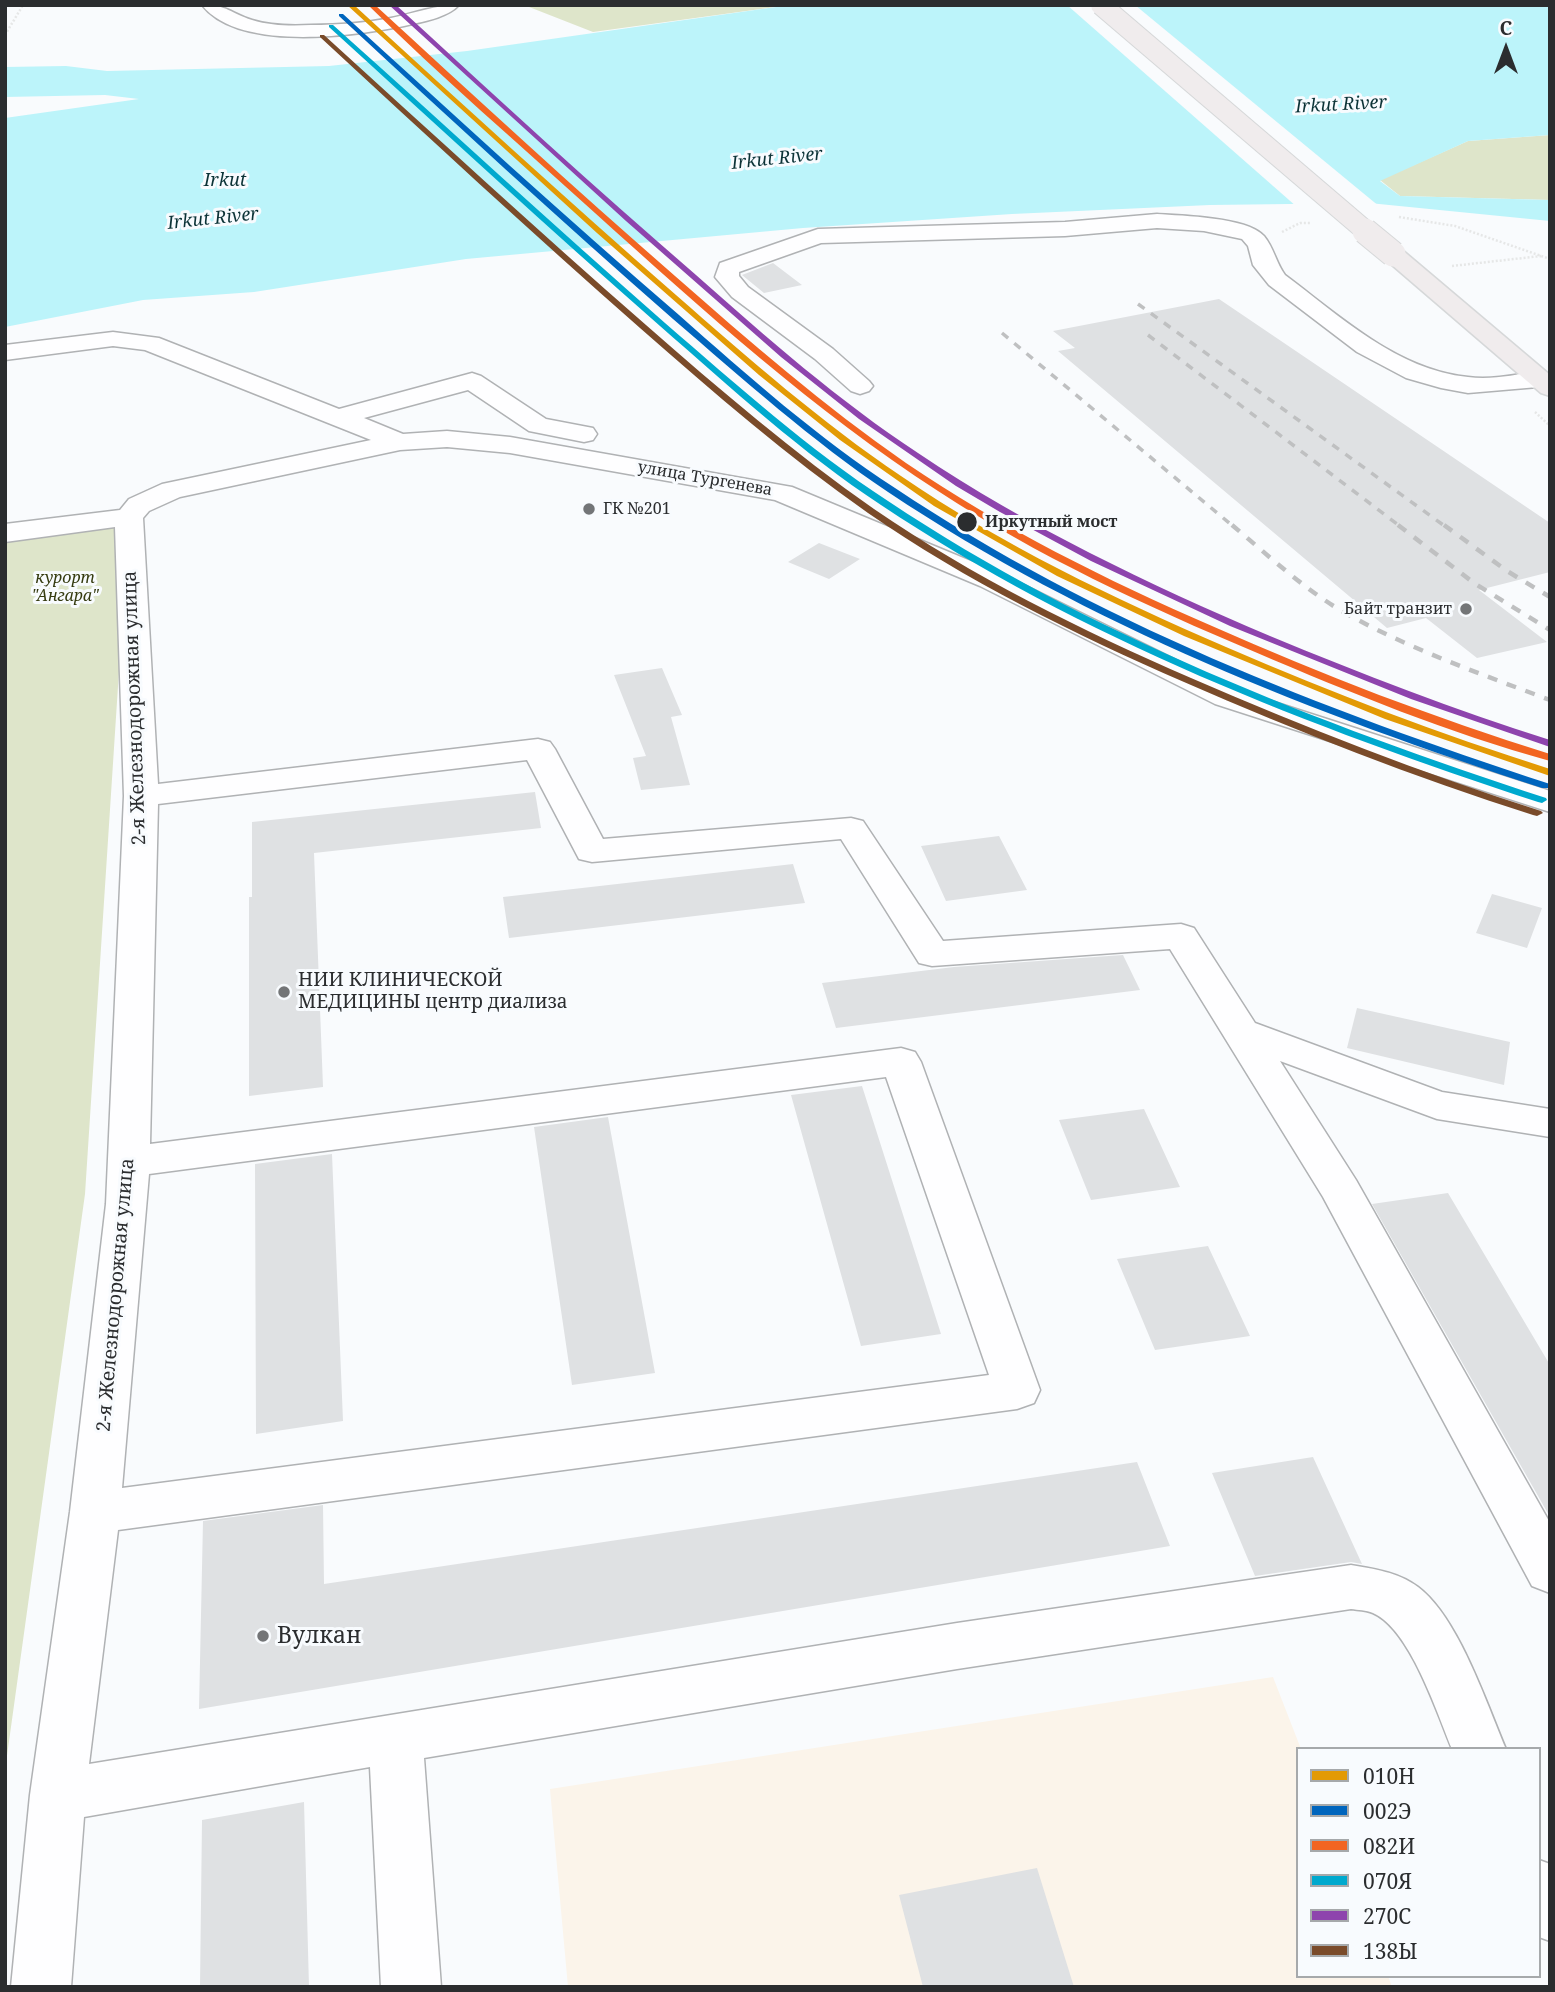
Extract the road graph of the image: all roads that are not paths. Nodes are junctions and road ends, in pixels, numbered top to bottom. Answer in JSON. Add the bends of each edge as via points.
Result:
{"nodes":[{"id":1,"x":211,"y":5,"type":"edge"},
{"id":2,"x":450,"y":5,"type":"edge"},
{"id":3,"x":1101,"y":5,"type":"edge"},
{"id":4,"x":5,"y":353,"type":"edge"},
{"id":5,"x":1547,"y":385,"type":"edge"},
{"id":6,"x":860,"y":386,"type":"dead end"},
{"id":7,"x":335,"y":418,"type":"junction"},
{"id":8,"x":400,"y":442,"type":"junction"},
{"id":9,"x":782,"y":493,"type":"junction"},
{"id":10,"x":129,"y":517,"type":"junction"},
{"id":11,"x":5,"y":533,"type":"edge"},
{"id":12,"x":141,"y":796,"type":"junction"},
{"id":13,"x":1550,"y":802,"type":"edge"},
{"id":14,"x":1241,"y":1032,"type":"junction"},
{"id":15,"x":1550,"y":1122,"type":"edge"},
{"id":16,"x":128,"y":1162,"type":"junction"},
{"id":17,"x":95,"y":1511,"type":"junction"},
{"id":18,"x":1550,"y":1571,"type":"edge"},
{"id":19,"x":395,"y":1738,"type":"junction"},
{"id":20,"x":1478,"y":1747,"type":"edge"},
{"id":21,"x":58,"y":1795,"type":"junction"},
{"id":22,"x":1541,"y":1893,"type":"edge"},
{"id":23,"x":1550,"y":1913,"type":"edge"},
{"id":24,"x":41,"y":1987,"type":"edge"},
{"id":25,"x":411,"y":1987,"type":"edge"}],
"edges":[{"from":1,"to":2,"type":"street","via":[[243,23],[305,30],[413,18]]},
{"from":3,"to":5,"type":"main road","bridge":true},
{"from":4,"to":7,"type":"street","name":"улица Тургенева","via":[[113,339],[150,343]]},
{"from":5,"to":6,"type":"street","via":[[1469,385],[1411,372],[1373,351],[1277,280],[1250,234],[1204,224],[1157,220],[1065,229],[818,236],[728,268],[727,277],[740,292]]},
{"from":7,"to":8,"type":"street","name":"улица Тургенева"},
{"from":7,"to":9,"type":"street","via":[[472,381],[538,425],[756,467]]},
{"from":8,"to":9,"type":"street","name":"улица Тургенева","via":[[447,439],[510,444]]},
{"from":8,"to":10,"type":"street","via":[[172,490],[139,505]]},
{"from":9,"to":13,"type":"street","name":"улица Тургенева","via":[[991,580],[1226,697]]},
{"from":10,"to":11,"type":"street"},
{"from":10,"to":12,"type":"street","name":"2-я Железнодорожная улица"},
{"from":12,"to":14,"type":"street","via":[[538,749],[592,851],[851,828],[932,954],[1181,936]]},
{"from":12,"to":16,"type":"street","name":"2-я Железнодорожная улица"},
{"from":14,"to":15,"type":"street","via":[[1437,1105]]},
{"from":14,"to":18,"type":"street","via":[[1341,1191]]},
{"from":16,"to":17,"type":"street","name":"2-я Железнодорожная улица"},
{"from":16,"to":17,"type":"street","via":[[901,1062],[1017,1390]]},
{"from":17,"to":21,"type":"street","name":"2-я Железнодорожная улица"},
{"from":19,"to":20,"type":"street","via":[[1351,1587],[1385,1593],[1411,1611],[1441,1660]]},
{"from":19,"to":21,"type":"street"},
{"from":19,"to":25,"type":"street"},
{"from":21,"to":24,"type":"street","name":"2-я Железнодорожная улица"},
{"from":22,"to":23,"type":"street"}]}
